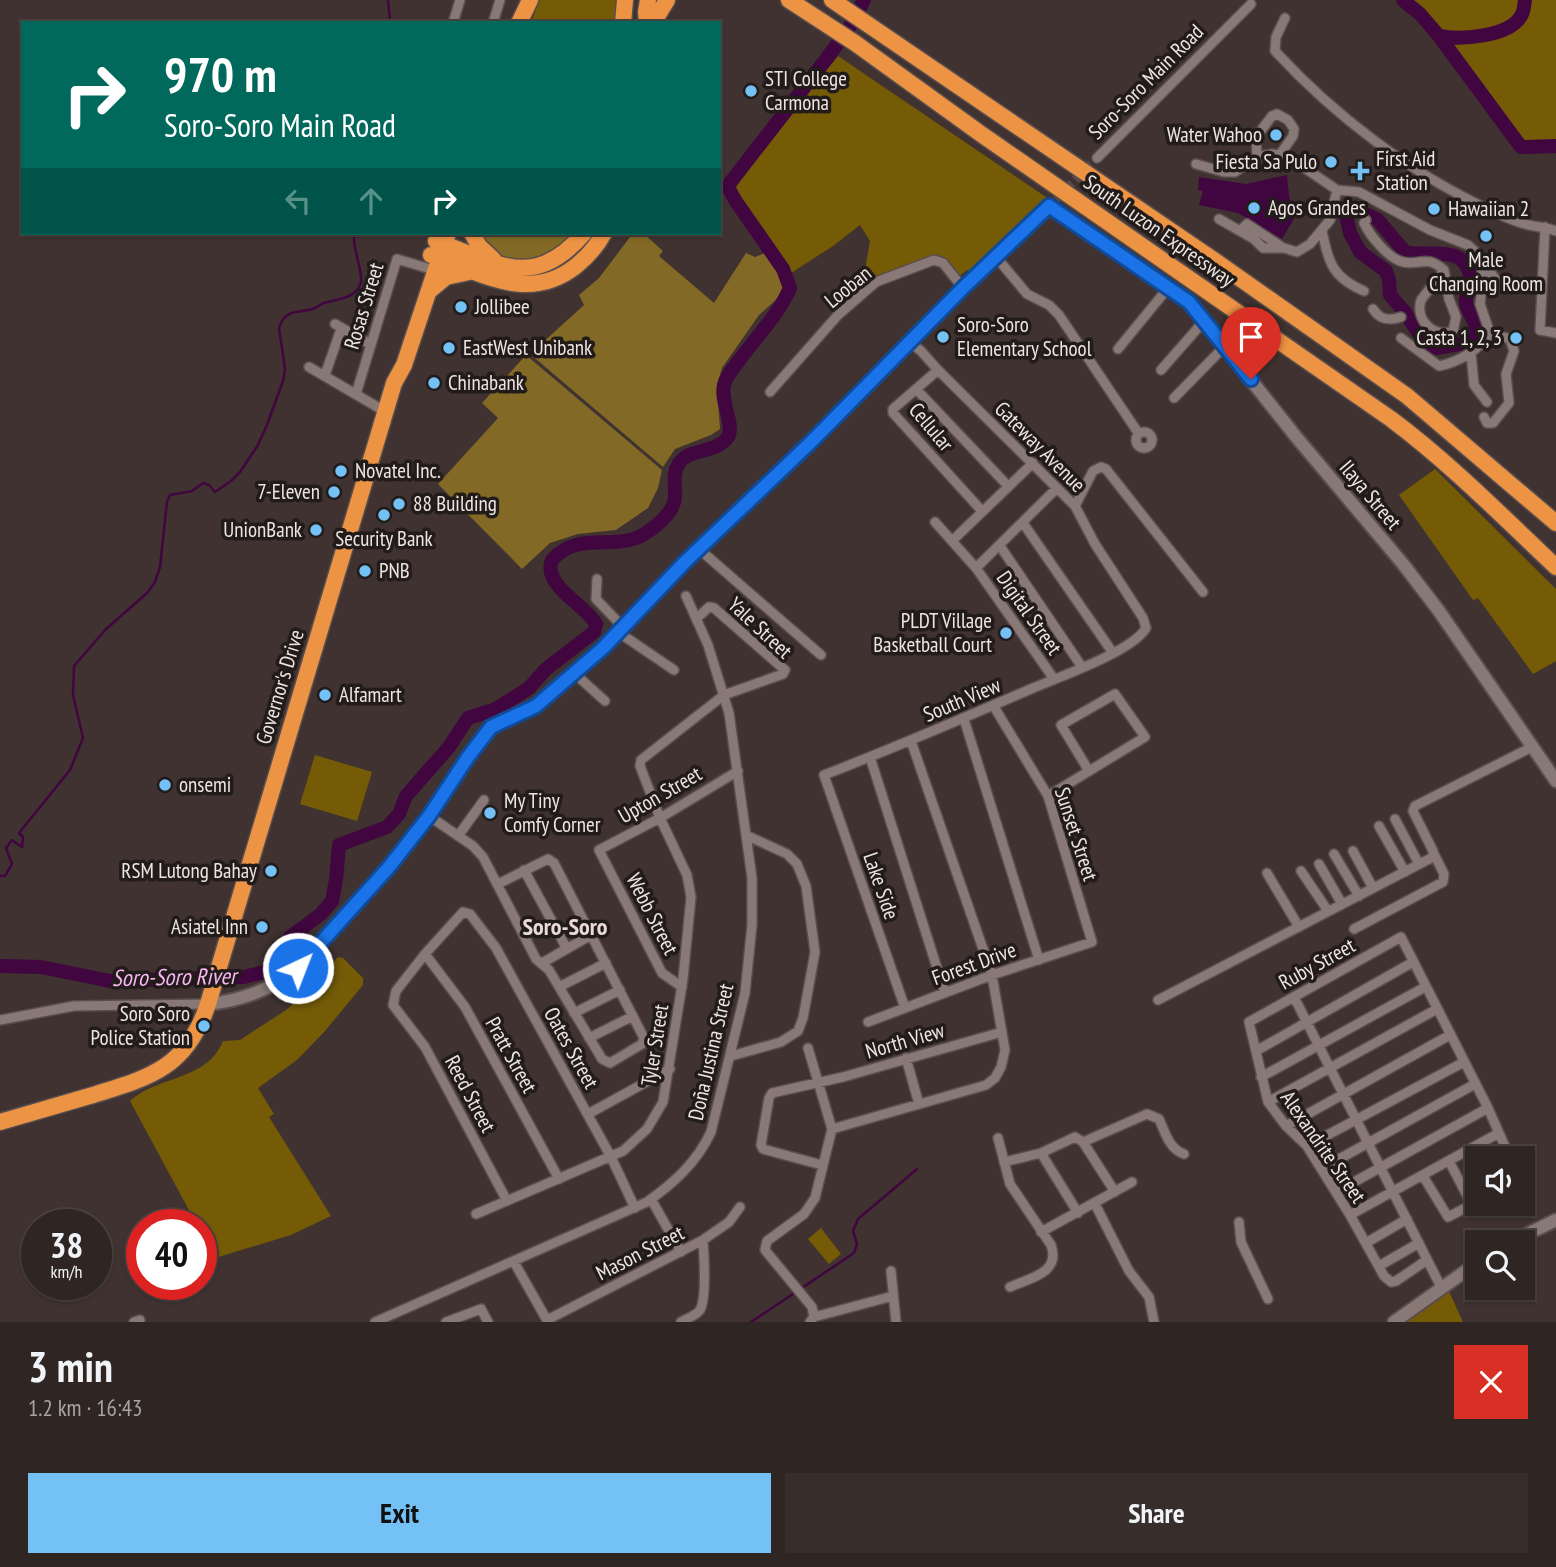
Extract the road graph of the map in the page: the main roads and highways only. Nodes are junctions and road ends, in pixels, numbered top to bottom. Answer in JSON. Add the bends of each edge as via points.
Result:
{"nodes":[{"id":1,"x":625,"y":0,"type":"edge"},
{"id":2,"x":638,"y":0,"type":"edge"},
{"id":3,"x":648,"y":0,"type":"edge"},
{"id":4,"x":667,"y":0,"type":"edge"},
{"id":5,"x":789,"y":0,"type":"edge"},
{"id":6,"x":832,"y":0,"type":"edge"},
{"id":7,"x":623,"y":21,"type":"edge"},
{"id":8,"x":635,"y":21,"type":"edge"},
{"id":9,"x":647,"y":21,"type":"edge"},
{"id":10,"x":654,"y":21,"type":"edge"},
{"id":11,"x":473,"y":235,"type":"edge"},
{"id":12,"x":581,"y":235,"type":"edge"},
{"id":13,"x":603,"y":235,"type":"edge"},
{"id":14,"x":438,"y":247,"type":"edge"},
{"id":15,"x":498,"y":263,"type":"junction"},
{"id":16,"x":477,"y":271,"type":"junction"},
{"id":17,"x":428,"y":292,"type":"junction"},
{"id":18,"x":394,"y":383,"type":"junction"},
{"id":19,"x":1556,"y":523,"type":"edge"},
{"id":20,"x":1556,"y":567,"type":"edge"},
{"id":21,"x":0,"y":1122,"type":"edge"}],
"edges":[{"from":1,"to":7,"type":"highway"},
{"from":2,"to":8,"type":"highway"},
{"from":3,"to":9,"type":"highway"},
{"from":4,"to":10,"type":"highway"},
{"from":5,"to":20,"type":"highway","name":"South Luzon Expressway","via":[[1391,419],[1494,505]]},
{"from":6,"to":19,"type":"highway","name":"South Luzon Expressway","via":[[1396,389]]},
{"from":11,"to":15,"type":"highway"},
{"from":12,"to":15,"type":"highway","via":[[562,256],[546,265],[531,269]]},
{"from":13,"to":16,"type":"highway","via":[[580,262],[548,282],[520,285]]},
{"from":14,"to":15,"type":"highway"},
{"from":14,"to":16,"type":"highway"},
{"from":14,"to":17,"type":"highway","name":"Governor's Drive"},
{"from":14,"to":18,"type":"highway","name":"Governor's Drive","via":[[396,362]]},
{"from":16,"to":17,"type":"highway","via":[[446,277]]},
{"from":17,"to":18,"type":"highway","name":"Governor's Drive"},
{"from":18,"to":21,"type":"highway","name":"Governor's Drive","via":[[200,1026],[188,1046],[160,1071]]}]}
